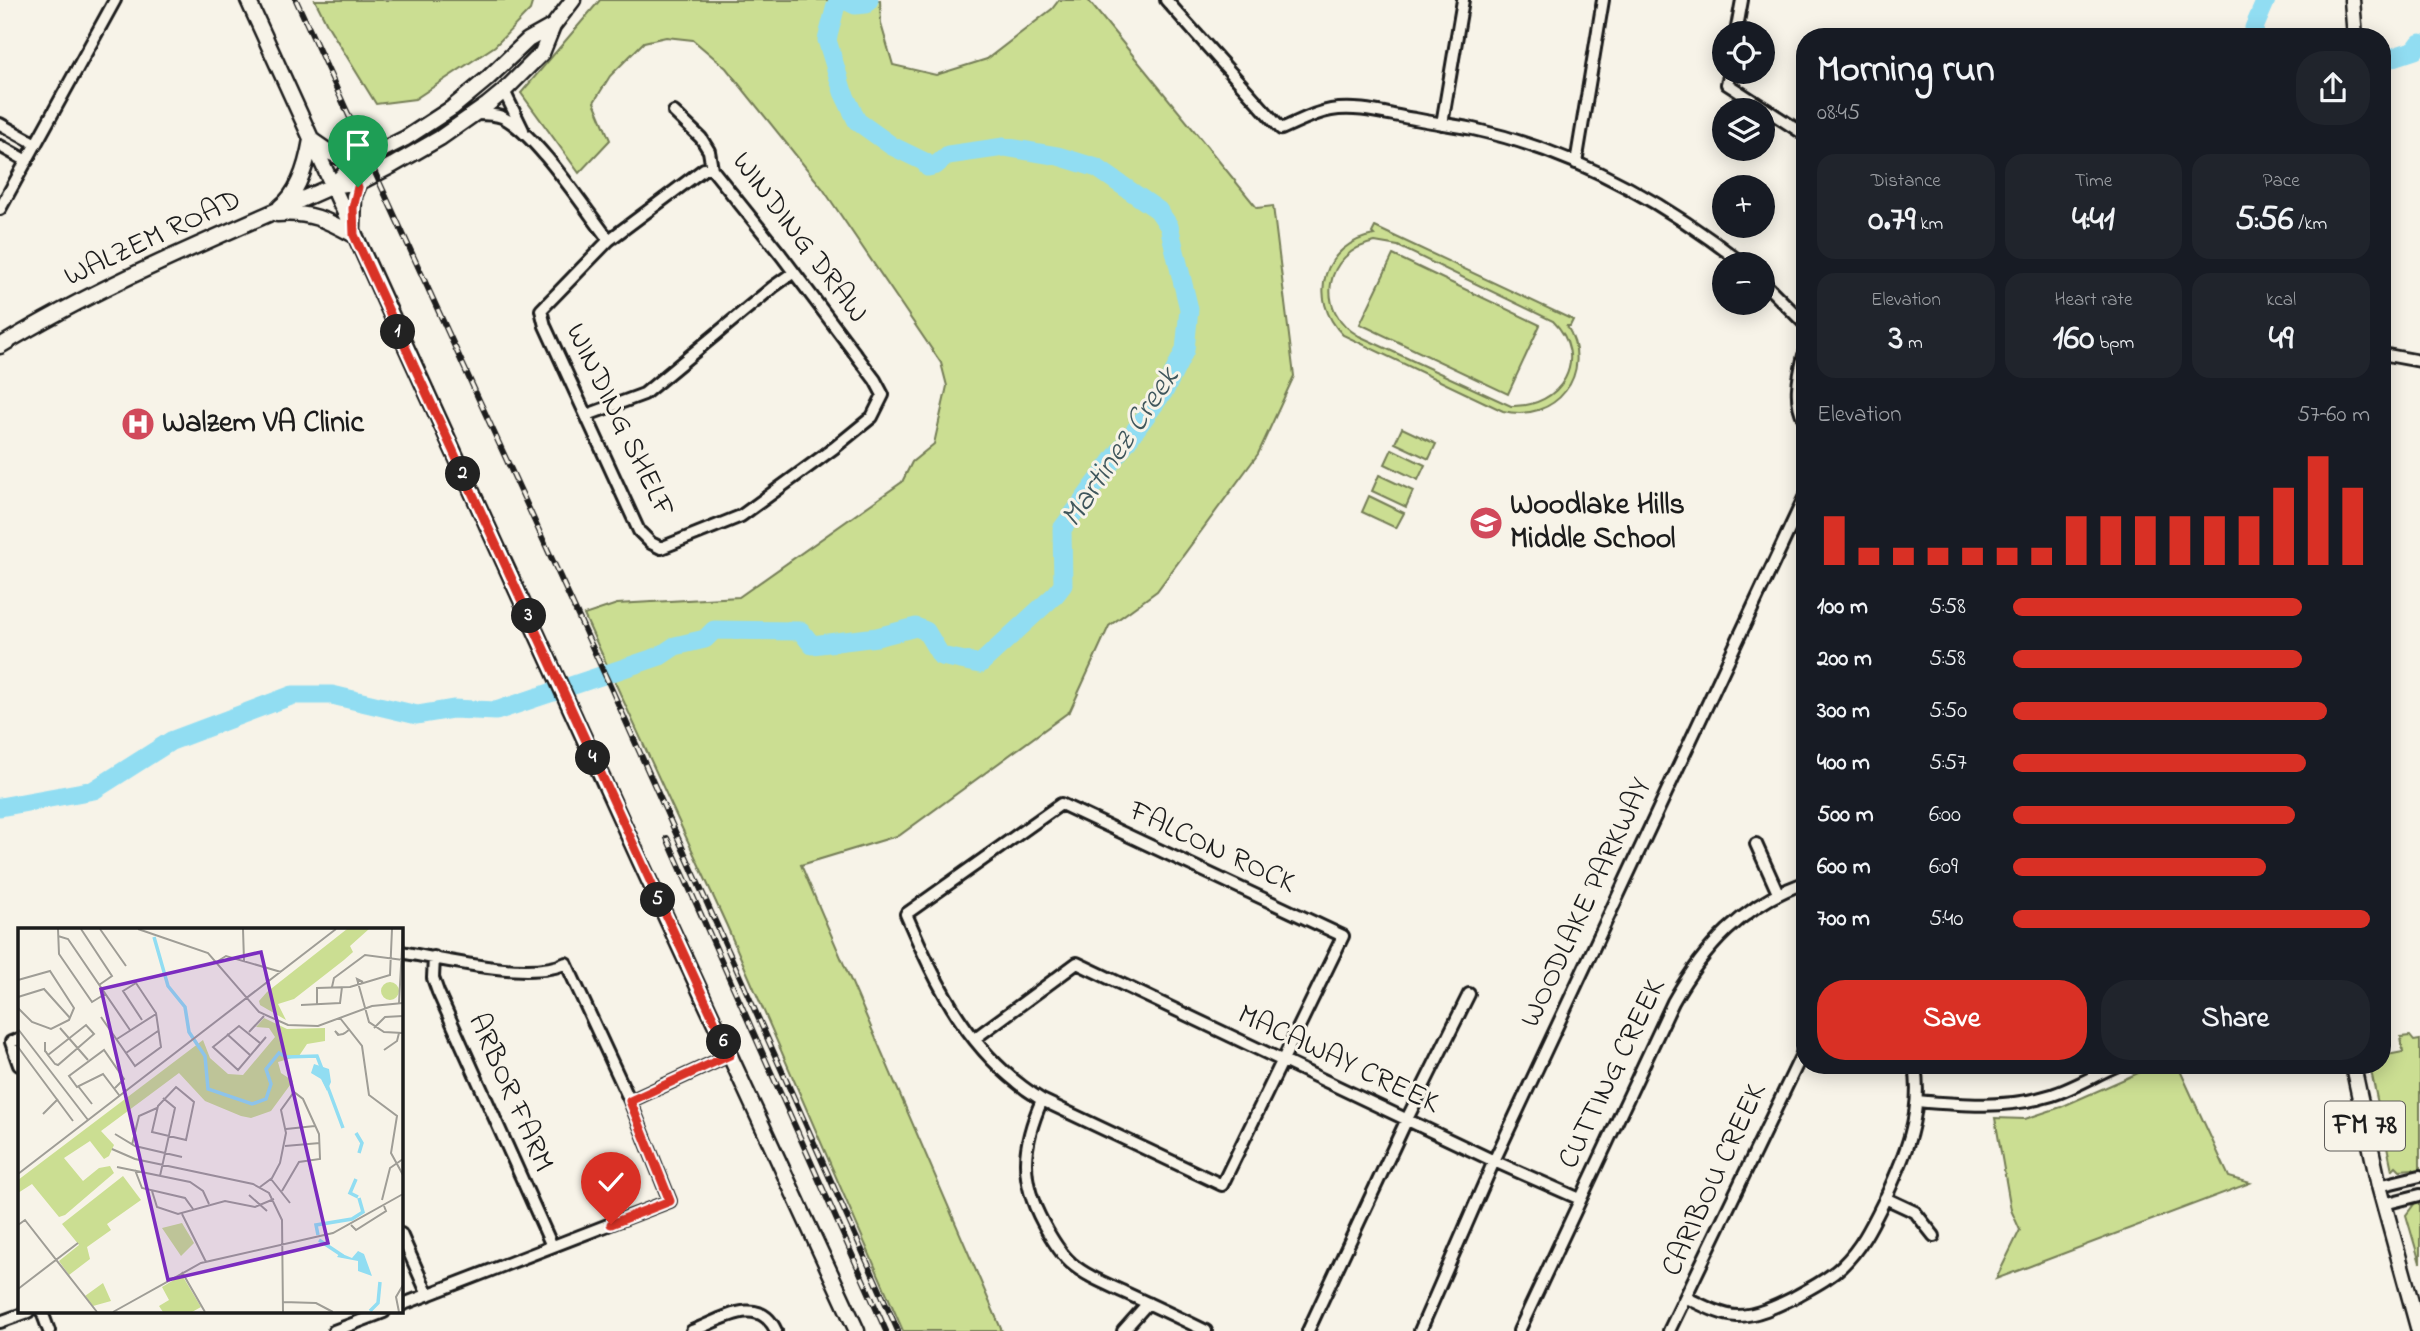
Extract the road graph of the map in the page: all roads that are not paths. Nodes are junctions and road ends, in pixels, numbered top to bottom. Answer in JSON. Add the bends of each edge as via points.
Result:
{"nodes":[{"id":1,"x":115,"y":0,"type":"edge"},
{"id":2,"x":248,"y":0,"type":"edge"},
{"id":3,"x":573,"y":0,"type":"edge"},
{"id":4,"x":1166,"y":0,"type":"edge"},
{"id":5,"x":1463,"y":0,"type":"edge"},
{"id":6,"x":1603,"y":0,"type":"edge"},
{"id":7,"x":1741,"y":0,"type":"edge"},
{"id":8,"x":2352,"y":0,"type":"edge"},
{"id":9,"x":1738,"y":21,"type":"edge"},
{"id":10,"x":553,"y":26,"type":"junction"},
{"id":11,"x":2354,"y":28,"type":"edge"},
{"id":12,"x":1727,"y":84,"type":"edge"},
{"id":13,"x":504,"y":91,"type":"junction"},
{"id":14,"x":674,"y":112,"type":"dead end"},
{"id":15,"x":475,"y":114,"type":"junction"},
{"id":16,"x":0,"y":124,"type":"edge"},
{"id":17,"x":1442,"y":124,"type":"junction"},
{"id":18,"x":1796,"y":129,"type":"edge"},
{"id":19,"x":526,"y":135,"type":"junction"},
{"id":20,"x":311,"y":140,"type":"junction"},
{"id":21,"x":36,"y":144,"type":"junction"},
{"id":22,"x":0,"y":146,"type":"edge"},
{"id":23,"x":27,"y":161,"type":"junction"},
{"id":24,"x":1576,"y":163,"type":"junction"},
{"id":25,"x":355,"y":164,"type":"junction"},
{"id":26,"x":712,"y":169,"type":"junction"},
{"id":27,"x":360,"y":182,"type":"junction"},
{"id":28,"x":332,"y":186,"type":"junction"},
{"id":29,"x":0,"y":209,"type":"edge"},
{"id":30,"x":269,"y":214,"type":"junction"},
{"id":31,"x":354,"y":235,"type":"junction"},
{"id":32,"x":609,"y":240,"type":"junction"},
{"id":33,"x":1728,"y":252,"type":"edge"},
{"id":34,"x":794,"y":272,"type":"junction"},
{"id":35,"x":1775,"y":294,"type":"edge"},
{"id":36,"x":1796,"y":315,"type":"edge"},
{"id":37,"x":0,"y":346,"type":"edge"},
{"id":38,"x":2391,"y":356,"type":"edge"},
{"id":39,"x":2420,"y":361,"type":"edge"},
{"id":40,"x":587,"y":415,"type":"junction"},
{"id":41,"x":1796,"y":515,"type":"edge"},
{"id":42,"x":660,"y":548,"type":"joint"},
{"id":43,"x":1756,"y":844,"type":"dead end"},
{"id":44,"x":1796,"y":886,"type":"edge"},
{"id":45,"x":1778,"y":893,"type":"junction"},
{"id":46,"x":402,"y":952,"type":"edge"},
{"id":47,"x":434,"y":957,"type":"junction"},
{"id":48,"x":1469,"y":994,"type":"dead end"},
{"id":49,"x":974,"y":1039,"type":"junction"},
{"id":50,"x":15,"y":1040,"type":"edge"},
{"id":51,"x":730,"y":1055,"type":"junction"},
{"id":52,"x":18,"y":1059,"type":"edge"},
{"id":53,"x":1282,"y":1061,"type":"junction"},
{"id":54,"x":1796,"y":1067,"type":"edge"},
{"id":55,"x":1915,"y":1074,"type":"edge"},
{"id":56,"x":2098,"y":1074,"type":"edge"},
{"id":57,"x":2355,"y":1074,"type":"edge"},
{"id":58,"x":1042,"y":1100,"type":"junction"},
{"id":59,"x":630,"y":1101,"type":"junction"},
{"id":60,"x":1917,"y":1101,"type":"junction"},
{"id":61,"x":1407,"y":1119,"type":"junction"},
{"id":62,"x":1494,"y":1161,"type":"junction"},
{"id":63,"x":2420,"y":1176,"type":"edge"},
{"id":64,"x":2379,"y":1186,"type":"junction"},
{"id":65,"x":2420,"y":1195,"type":"edge"},
{"id":66,"x":1885,"y":1198,"type":"junction"},
{"id":67,"x":1580,"y":1199,"type":"junction"},
{"id":68,"x":2384,"y":1204,"type":"junction"},
{"id":69,"x":402,"y":1236,"type":"edge"},
{"id":70,"x":1934,"y":1236,"type":"dead end"},
{"id":71,"x":552,"y":1246,"type":"junction"},
{"id":72,"x":428,"y":1295,"type":"junction"},
{"id":73,"x":1687,"y":1298,"type":"junction"},
{"id":74,"x":1148,"y":1303,"type":"junction"},
{"id":75,"x":402,"y":1306,"type":"edge"},
{"id":76,"x":22,"y":1314,"type":"edge"},
{"id":77,"x":43,"y":1314,"type":"edge"},
{"id":78,"x":379,"y":1314,"type":"edge"},
{"id":79,"x":0,"y":1322,"type":"edge"},
{"id":80,"x":49,"y":1331,"type":"edge"},
{"id":81,"x":334,"y":1331,"type":"edge"},
{"id":82,"x":692,"y":1331,"type":"edge"},
{"id":83,"x":776,"y":1331,"type":"edge"},
{"id":84,"x":857,"y":1331,"type":"edge"},
{"id":85,"x":1122,"y":1331,"type":"edge"},
{"id":86,"x":1206,"y":1331,"type":"edge"},
{"id":87,"x":1308,"y":1331,"type":"edge"},
{"id":88,"x":1420,"y":1331,"type":"edge"},
{"id":89,"x":1518,"y":1331,"type":"edge"},
{"id":90,"x":1669,"y":1331,"type":"edge"},
{"id":91,"x":2419,"y":1331,"type":"edge"}],
"edges":[{"from":1,"to":21,"type":"street"},
{"from":2,"to":20,"type":"main road"},
{"from":3,"to":10,"type":"main road","name":"WALZEM ROAD"},
{"from":4,"to":17,"type":"street","via":[[1281,129],[1334,109]]},
{"from":5,"to":17,"type":"street"},
{"from":6,"to":24,"type":"street"},
{"from":7,"to":9,"type":"street"},
{"from":8,"to":11,"type":"main road"},
{"from":10,"to":13,"type":"main road","name":"WALZEM ROAD","via":[[542,53]]},
{"from":10,"to":25,"type":"main road","name":"WALZEM ROAD","via":[[528,40],[432,121]]},
{"from":12,"to":18,"type":"street"},
{"from":13,"to":15,"type":"main road","name":"WALZEM ROAD"},
{"from":13,"to":19,"type":"street"},
{"from":14,"to":26,"type":"street","name":"WINDING DRAW","via":[[706,145]]},
{"from":15,"to":19,"type":"street","via":[[500,116]]},
{"from":15,"to":27,"type":"main road","name":"WALZEM ROAD"},
{"from":16,"to":21,"type":"street"},
{"from":17,"to":24,"type":"street","via":[[1531,146]]},
{"from":19,"to":32,"type":"street"},
{"from":20,"to":25,"type":"main road"},
{"from":20,"to":28,"type":"main road"},
{"from":20,"to":30,"type":"main road","via":[[299,180],[286,202]]},
{"from":21,"to":23,"type":"street"},
{"from":22,"to":23,"type":"street"},
{"from":23,"to":29,"type":"street"},
{"from":24,"to":33,"type":"street","via":[[1644,195]]},
{"from":25,"to":28,"type":"main road","name":"WALZEM ROAD"},
{"from":26,"to":32,"type":"street","via":[[704,169]]},
{"from":26,"to":34,"type":"street","name":"WINDING DRAW"},
{"from":27,"to":28,"type":"main road","name":"WALZEM ROAD"},
{"from":27,"to":31,"type":"main road","via":[[354,201]]},
{"from":28,"to":30,"type":"main road","name":"WALZEM ROAD"},
{"from":28,"to":31,"type":"main road"},
{"from":30,"to":31,"type":"main road","via":[[322,217]]},
{"from":30,"to":37,"type":"main road","name":"WALZEM ROAD","via":[[127,278]]},
{"from":31,"to":51,"type":"main road"},
{"from":32,"to":40,"type":"street","name":"WINDING SHELF","via":[[541,310]]},
{"from":34,"to":40,"type":"street","via":[[644,394]]},
{"from":34,"to":42,"type":"street","name":"WINDING DRAW","via":[[883,395],[872,417],[760,503],[741,516]]},
{"from":35,"to":36,"type":"street"},
{"from":38,"to":39,"type":"street"},
{"from":40,"to":42,"type":"street","name":"WINDING SHELF","via":[[639,531]]},
{"from":41,"to":62,"type":"street","name":"WOODLAKE PARKWAY"},
{"from":43,"to":45,"type":"street"},
{"from":44,"to":45,"type":"street","name":"CUTTING CREEK"},
{"from":45,"to":67,"type":"street","name":"CUTTING CREEK","via":[[1726,930],[1687,976]]},
{"from":46,"to":47,"type":"street"},
{"from":47,"to":59,"type":"street","via":[[528,971],[566,963]]},
{"from":47,"to":71,"type":"street","name":"ARBOR FARM","via":[[438,992]]},
{"from":48,"to":61,"type":"street"},
{"from":49,"to":53,"type":"street","name":"MACAWAY CREEK","via":[[1077,963]]},
{"from":49,"to":53,"type":"street","name":"FALCON ROCK","via":[[942,993],[906,914],[1061,804],[1343,936]]},
{"from":49,"to":58,"type":"street","via":[[1023,1088]]},
{"from":50,"to":52,"type":"street"},
{"from":51,"to":59,"type":"street"},
{"from":51,"to":84,"type":"main road"},
{"from":53,"to":58,"type":"street","via":[[1222,1185]]},
{"from":53,"to":61,"type":"street","name":"MACAWAY CREEK"},
{"from":54,"to":73,"type":"street","name":"CARIBOU CREEK"},
{"from":55,"to":60,"type":"street"},
{"from":56,"to":60,"type":"street","via":[[2030,1100],[1976,1106]]},
{"from":57,"to":64,"type":"main road","number":"FM 78"},
{"from":58,"to":74,"type":"street","via":[[1025,1153],[1036,1210],[1054,1244],[1072,1263]]},
{"from":59,"to":71,"type":"street","via":[[670,1201]]},
{"from":60,"to":66,"type":"street","via":[[1904,1158]]},
{"from":61,"to":62,"type":"street","name":"MACAWAY CREEK"},
{"from":61,"to":87,"type":"street"},
{"from":62,"to":67,"type":"street","name":"MACAWAY CREEK"},
{"from":62,"to":88,"type":"street","name":"WOODLAKE PARKWAY"},
{"from":63,"to":64,"type":"street"},
{"from":64,"to":68,"type":"main road","number":"FM 78"},
{"from":65,"to":68,"type":"street"},
{"from":66,"to":70,"type":"street","via":[[1914,1212]]},
{"from":66,"to":73,"type":"street","via":[[1859,1246],[1842,1266],[1783,1303],[1737,1316]]},
{"from":67,"to":89,"type":"street","name":"CUTTING CREEK"},
{"from":68,"to":91,"type":"main road","number":"FM 78"},
{"from":69,"to":72,"type":"street"},
{"from":71,"to":72,"type":"street"},
{"from":72,"to":75,"type":"street"},
{"from":73,"to":90,"type":"street","name":"CARIBOU CREEK"},
{"from":74,"to":85,"type":"street"},
{"from":74,"to":86,"type":"street"},
{"from":76,"to":79,"type":"street"},
{"from":77,"to":80,"type":"street"},
{"from":78,"to":81,"type":"street"},
{"from":82,"to":83,"type":"street","via":[[755,1310],[768,1317]]}]}
